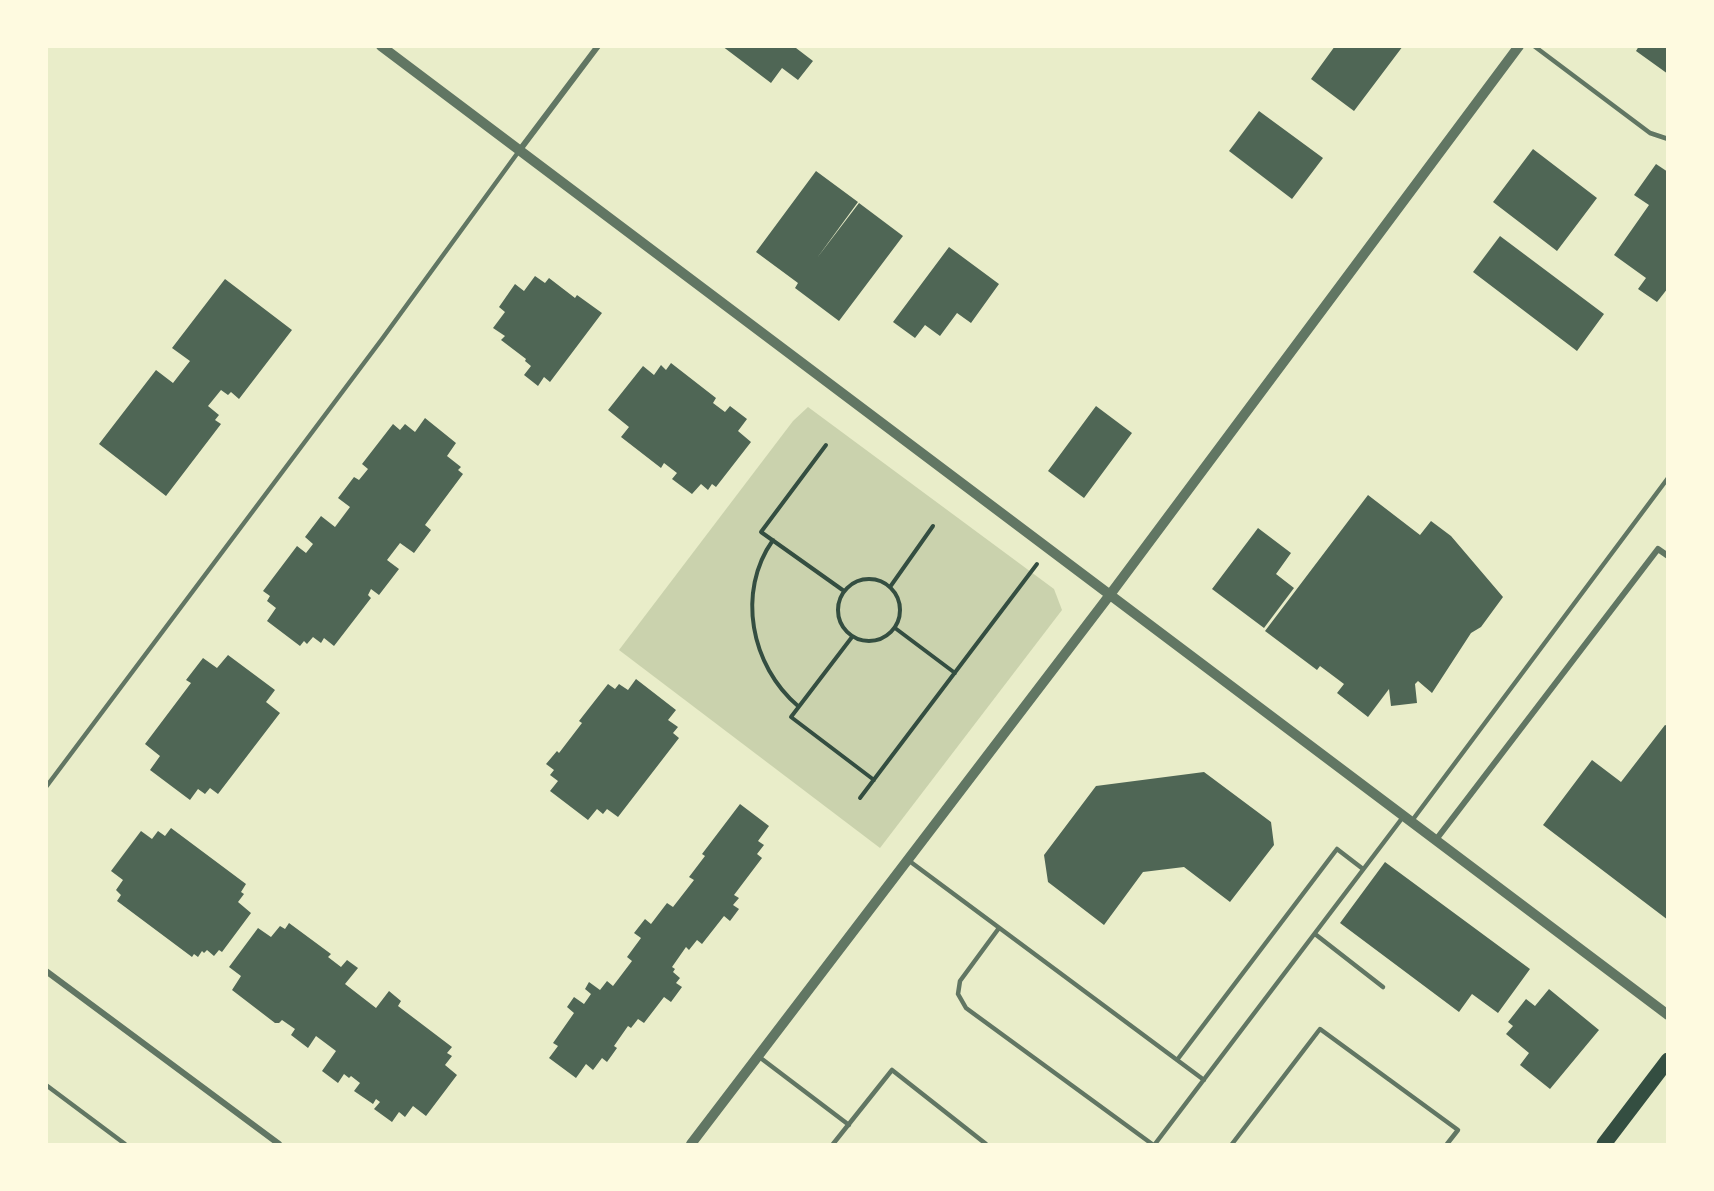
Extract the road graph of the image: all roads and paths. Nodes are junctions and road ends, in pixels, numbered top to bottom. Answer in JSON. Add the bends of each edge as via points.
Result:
{"nodes":[{"id":1,"x":381,"y":46,"type":"edge"},
{"id":2,"x":598,"y":46,"type":"edge"},
{"id":3,"x":1519,"y":46,"type":"edge"},
{"id":4,"x":1534,"y":46,"type":"edge"},
{"id":5,"x":1668,"y":139,"type":"edge"},
{"id":6,"x":519,"y":151,"type":"junction"},
{"id":7,"x":826,"y":445,"type":"dead end"},
{"id":8,"x":1668,"y":478,"type":"edge"},
{"id":9,"x":933,"y":526,"type":"dead end"},
{"id":10,"x":773,"y":540,"type":"junction"},
{"id":11,"x":1052,"y":553,"type":"junction"},
{"id":12,"x":1668,"y":556,"type":"edge"},
{"id":13,"x":890,"y":587,"type":"junction"},
{"id":14,"x":844,"y":591,"type":"junction"},
{"id":15,"x":1109,"y":596,"type":"junction"},
{"id":16,"x":895,"y":628,"type":"junction"},
{"id":17,"x":852,"y":637,"type":"junction"},
{"id":18,"x":955,"y":673,"type":"junction"},
{"id":19,"x":799,"y":707,"type":"junction"},
{"id":20,"x":874,"y":780,"type":"junction"},
{"id":21,"x":46,"y":787,"type":"edge"},
{"id":22,"x":860,"y":798,"type":"dead end"},
{"id":23,"x":1406,"y":820,"type":"junction"},
{"id":24,"x":1435,"y":841,"type":"junction"},
{"id":25,"x":908,"y":860,"type":"junction"},
{"id":26,"x":1363,"y":869,"type":"junction"},
{"id":27,"x":999,"y":928,"type":"junction"},
{"id":28,"x":1315,"y":934,"type":"junction"},
{"id":29,"x":46,"y":971,"type":"edge"},
{"id":30,"x":1383,"y":987,"type":"dead end"},
{"id":31,"x":1668,"y":1015,"type":"edge"},
{"id":32,"x":758,"y":1056,"type":"junction"},
{"id":33,"x":1177,"y":1060,"type":"junction"},
{"id":34,"x":1668,"y":1060,"type":"edge"},
{"id":35,"x":1204,"y":1080,"type":"junction"},
{"id":36,"x":46,"y":1085,"type":"edge"},
{"id":37,"x":849,"y":1125,"type":"junction"},
{"id":38,"x":125,"y":1144,"type":"edge"},
{"id":39,"x":279,"y":1144,"type":"edge"},
{"id":40,"x":691,"y":1144,"type":"edge"},
{"id":41,"x":834,"y":1144,"type":"edge"},
{"id":42,"x":987,"y":1144,"type":"edge"},
{"id":43,"x":1154,"y":1144,"type":"edge"},
{"id":44,"x":1232,"y":1144,"type":"edge"},
{"id":45,"x":1447,"y":1144,"type":"edge"},
{"id":46,"x":1604,"y":1144,"type":"edge"}],
"edges":[{"from":1,"to":6,"type":"street"},
{"from":2,"to":6,"type":"street"},
{"from":3,"to":15,"type":"street"},
{"from":4,"to":5,"type":"lane","via":[[1650,134]]},
{"from":6,"to":11,"type":"street"},
{"from":6,"to":21,"type":"lane"},
{"from":7,"to":10,"type":"path","via":[[761,532]]},
{"from":8,"to":23,"type":"lane"},
{"from":9,"to":13,"type":"path"},
{"from":10,"to":14,"type":"path"},
{"from":10,"to":19,"type":"path","via":[[758,568],[753,592],[753,629],[773,679]]},
{"from":11,"to":15,"type":"street"},
{"from":11,"to":18,"type":"path","via":[[1034,567]]},
{"from":12,"to":24,"type":"street","via":[[1658,549]]},
{"from":13,"to":14,"type":"path","via":[[866,579],[856,581]]},
{"from":13,"to":16,"type":"path","via":[[901,611]]},
{"from":14,"to":17,"type":"path","via":[[838,616]]},
{"from":15,"to":23,"type":"street"},
{"from":15,"to":25,"type":"street"},
{"from":16,"to":17,"type":"path","via":[[876,641]]},
{"from":16,"to":18,"type":"path"},
{"from":17,"to":19,"type":"path"},
{"from":18,"to":20,"type":"path"},
{"from":19,"to":20,"type":"path","via":[[791,717]]},
{"from":20,"to":22,"type":"path"},
{"from":23,"to":24,"type":"street"},
{"from":23,"to":26,"type":"lane"},
{"from":24,"to":31,"type":"street"},
{"from":25,"to":27,"type":"lane"},
{"from":25,"to":32,"type":"street"},
{"from":26,"to":28,"type":"lane"},
{"from":26,"to":33,"type":"lane","via":[[1336,849]]},
{"from":27,"to":33,"type":"lane"},
{"from":27,"to":43,"type":"lane","via":[[960,981],[958,994],[966,1008]]},
{"from":28,"to":30,"type":"lane"},
{"from":28,"to":35,"type":"lane"},
{"from":29,"to":39,"type":"street"},
{"from":32,"to":37,"type":"lane"},
{"from":32,"to":40,"type":"street"},
{"from":33,"to":35,"type":"lane"},
{"from":34,"to":46,"type":"main road"},
{"from":35,"to":43,"type":"lane"},
{"from":36,"to":38,"type":"lane"},
{"from":37,"to":41,"type":"lane"},
{"from":37,"to":42,"type":"lane","via":[[892,1070]]},
{"from":44,"to":45,"type":"lane","via":[[1320,1029],[1458,1131]]}]}
